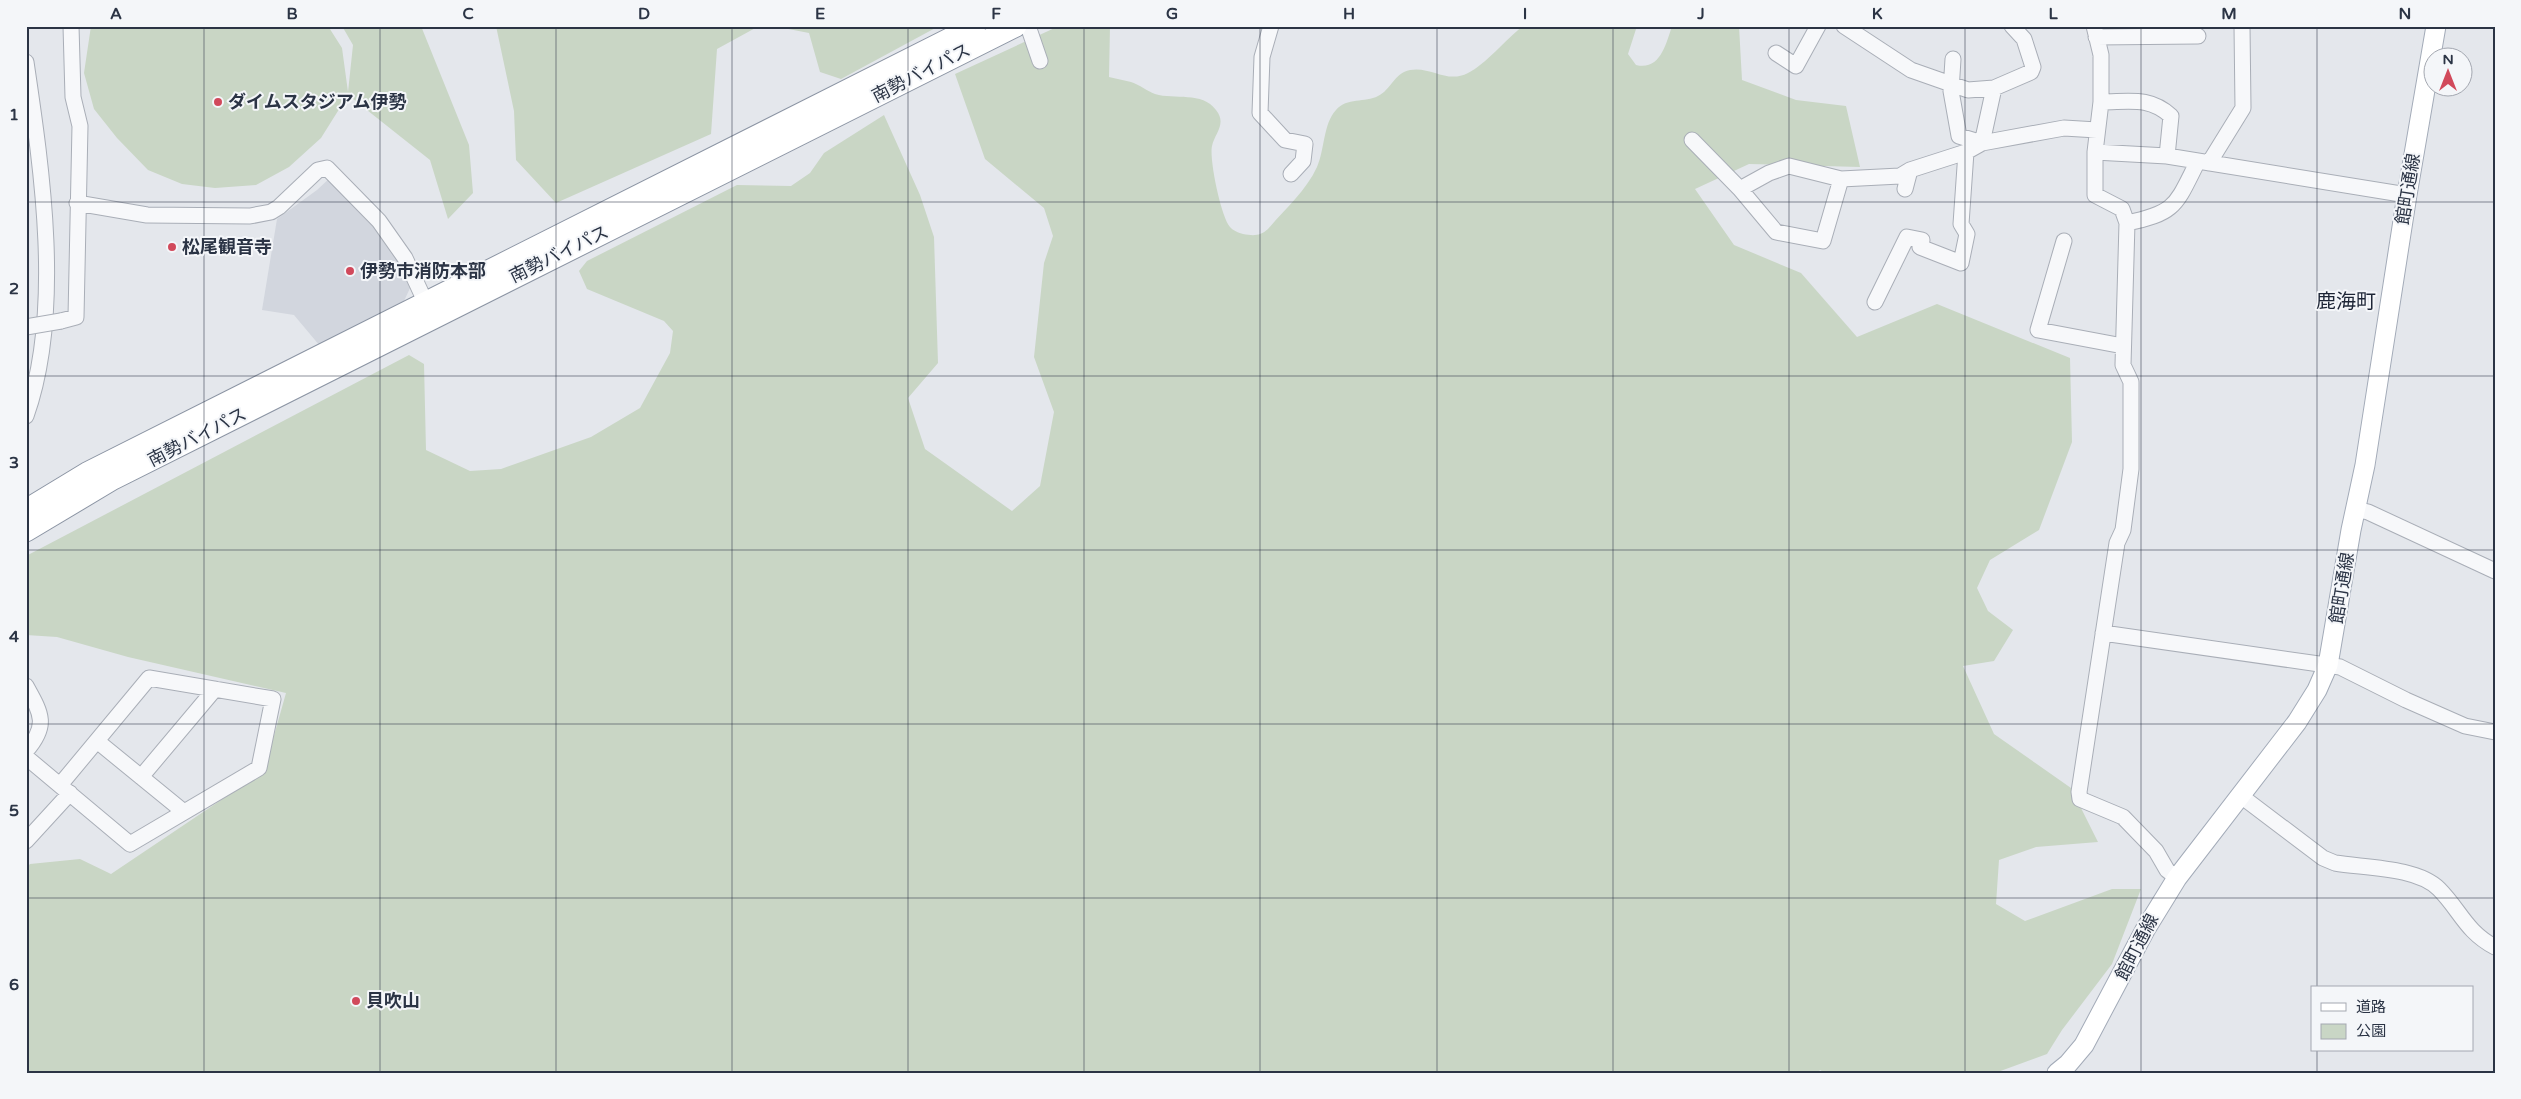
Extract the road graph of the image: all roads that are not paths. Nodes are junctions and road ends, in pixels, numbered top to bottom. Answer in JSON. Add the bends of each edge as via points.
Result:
{"nodes":[{"id":1,"x":975,"y":26,"type":"edge"},
{"id":2,"x":1016,"y":26,"type":"edge"},
{"id":3,"x":1028,"y":26,"type":"edge"},
{"id":4,"x":1271,"y":26,"type":"edge"},
{"id":5,"x":1818,"y":26,"type":"edge"},
{"id":6,"x":1844,"y":26,"type":"edge"},
{"id":7,"x":2012,"y":26,"type":"edge"},
{"id":8,"x":2242,"y":26,"type":"edge"},
{"id":9,"x":2436,"y":26,"type":"edge"},
{"id":10,"x":71,"y":27,"type":"edge"},
{"id":11,"x":2142,"y":31,"type":"edge"},
{"id":12,"x":2095,"y":32,"type":"edge"},
{"id":13,"x":2192,"y":33,"type":"edge"},
{"id":14,"x":1776,"y":53,"type":"dead end"},
{"id":15,"x":1953,"y":58,"type":"dead end"},
{"id":16,"x":1040,"y":61,"type":"dead end"},
{"id":17,"x":26,"y":62,"type":"edge"},
{"id":18,"x":1952,"y":84,"type":"junction"},
{"id":19,"x":1994,"y":88,"type":"junction"},
{"id":20,"x":2101,"y":102,"type":"junction"},
{"id":21,"x":2098,"y":130,"type":"junction"},
{"id":22,"x":1692,"y":140,"type":"dead end"},
{"id":23,"x":1982,"y":143,"type":"junction"},
{"id":24,"x":1966,"y":152,"type":"junction"},
{"id":25,"x":2095,"y":152,"type":"junction"},
{"id":26,"x":2167,"y":156,"type":"junction"},
{"id":27,"x":2203,"y":162,"type":"junction"},
{"id":28,"x":1910,"y":170,"type":"junction"},
{"id":29,"x":1291,"y":174,"type":"dead end"},
{"id":30,"x":1841,"y":179,"type":"junction"},
{"id":31,"x":1740,"y":189,"type":"junction"},
{"id":32,"x":1905,"y":189,"type":"dead end"},
{"id":33,"x":2407,"y":195,"type":"junction"},
{"id":34,"x":77,"y":203,"type":"junction"},
{"id":35,"x":2127,"y":223,"type":"junction"},
{"id":36,"x":2064,"y":241,"type":"dead end"},
{"id":37,"x":1875,"y":302,"type":"dead end"},
{"id":38,"x":430,"y":310,"type":"junction"},
{"id":39,"x":26,"y":328,"type":"edge"},
{"id":40,"x":2123,"y":346,"type":"junction"},
{"id":41,"x":26,"y":416,"type":"edge"},
{"id":42,"x":2355,"y":509,"type":"junction"},
{"id":43,"x":26,"y":510,"type":"edge"},
{"id":44,"x":26,"y":531,"type":"edge"},
{"id":45,"x":2495,"y":571,"type":"edge"},
{"id":46,"x":2103,"y":633,"type":"junction"},
{"id":47,"x":2328,"y":665,"type":"junction"},
{"id":48,"x":26,"y":686,"type":"edge"},
{"id":49,"x":215,"y":689,"type":"junction"},
{"id":50,"x":2495,"y":732,"type":"edge"},
{"id":51,"x":97,"y":740,"type":"junction"},
{"id":52,"x":26,"y":751,"type":"edge"},
{"id":53,"x":26,"y":757,"type":"edge"},
{"id":54,"x":141,"y":777,"type":"junction"},
{"id":55,"x":65,"y":789,"type":"junction"},
{"id":56,"x":2241,"y":796,"type":"junction"},
{"id":57,"x":184,"y":812,"type":"junction"},
{"id":58,"x":26,"y":841,"type":"edge"},
{"id":59,"x":2177,"y":878,"type":"junction"},
{"id":60,"x":2495,"y":947,"type":"edge"},
{"id":61,"x":2057,"y":1073,"type":"edge"}],
"edges":[{"from":1,"to":38,"type":"highway","name":"南勢バイパス"},
{"from":2,"to":38,"type":"highway","name":"南勢バイパス"},
{"from":3,"to":16,"type":"street"},
{"from":4,"to":29,"type":"street","via":[[1262,57],[1260,112],[1285,140],[1305,144],[1303,161]]},
{"from":5,"to":14,"type":"street","via":[[1796,66]]},
{"from":6,"to":18,"type":"street","via":[[1911,70]]},
{"from":7,"to":19,"type":"street","via":[[2024,40],[2033,67],[2031,72]]},
{"from":8,"to":27,"type":"street","via":[[2243,108]]},
{"from":9,"to":33,"type":"main road","name":"館町通線"},
{"from":10,"to":34,"type":"street","via":[[73,97],[80,126]]},
{"from":11,"to":12,"type":"street"},
{"from":11,"to":13,"type":"street"},
{"from":12,"to":20,"type":"street","via":[[2101,55]]},
{"from":15,"to":18,"type":"street"},
{"from":17,"to":41,"type":"street","via":[[42,186],[46,282],[41,365]]},
{"from":18,"to":19,"type":"street","via":[[1968,90]]},
{"from":18,"to":23,"type":"street","via":[[1959,136]]},
{"from":19,"to":23,"type":"street"},
{"from":20,"to":21,"type":"street"},
{"from":20,"to":26,"type":"street","via":[[2145,102],[2159,106],[2171,116]]},
{"from":21,"to":23,"type":"street","via":[[2064,128]]},
{"from":21,"to":25,"type":"street"},
{"from":22,"to":31,"type":"street"},
{"from":23,"to":24,"type":"street"},
{"from":24,"to":28,"type":"street"},
{"from":24,"to":37,"type":"street","via":[[1961,224],[1967,234],[1961,263],[1920,248],[1922,240],[1906,237]]},
{"from":25,"to":26,"type":"street"},
{"from":25,"to":35,"type":"street","via":[[2095,195],[2122,210]]},
{"from":26,"to":27,"type":"street"},
{"from":27,"to":33,"type":"street"},
{"from":27,"to":35,"type":"street","via":[[2178,201],[2157,217]]},
{"from":28,"to":30,"type":"street","via":[[1900,176]]},
{"from":28,"to":32,"type":"street"},
{"from":30,"to":31,"type":"street","via":[[1789,166]]},
{"from":30,"to":31,"type":"street","via":[[1824,241],[1776,232]]},
{"from":33,"to":42,"type":"main road","name":"館町通線","via":[[2365,465]]},
{"from":34,"to":38,"type":"street","via":[[147,215],[250,216],[271,212],[318,170],[327,168],[379,221],[405,258]]},
{"from":34,"to":39,"type":"street","bridge":true,"via":[[76,318]]},
{"from":35,"to":40,"type":"street"},
{"from":36,"to":40,"type":"street","via":[[2038,330]]},
{"from":38,"to":43,"type":"highway","name":"南勢バイパス","via":[[87,473]]},
{"from":38,"to":44,"type":"highway","name":"南勢バイパス","via":[[113,480]]},
{"from":40,"to":46,"type":"street","via":[[2123,365],[2131,382],[2131,469]]},
{"from":42,"to":45,"type":"street","via":[[2368,512]]},
{"from":42,"to":47,"type":"main road","name":"館町通線"},
{"from":46,"to":47,"type":"street"},
{"from":46,"to":59,"type":"street","via":[[2080,799],[2123,817]]},
{"from":47,"to":50,"type":"street","via":[[2340,667],[2465,726]]},
{"from":47,"to":56,"type":"main road","name":"館町通線","via":[[2297,722]]},
{"from":48,"to":52,"type":"street","via":[[42,717],[38,734]]},
{"from":49,"to":51,"type":"street","via":[[149,678]]},
{"from":49,"to":54,"type":"street"},
{"from":49,"to":57,"type":"street","via":[[274,699],[259,768]]},
{"from":51,"to":54,"type":"street"},
{"from":51,"to":55,"type":"street"},
{"from":53,"to":55,"type":"street"},
{"from":54,"to":57,"type":"street"},
{"from":55,"to":57,"type":"street","via":[[130,844]]},
{"from":55,"to":58,"type":"street"},
{"from":56,"to":59,"type":"main road","name":"館町通線"},
{"from":56,"to":60,"type":"street","via":[[2323,858],[2335,863],[2417,874],[2438,888],[2479,939]]},
{"from":59,"to":61,"type":"main road","name":"館町通線","via":[[2145,930],[2084,1045]]}]}
